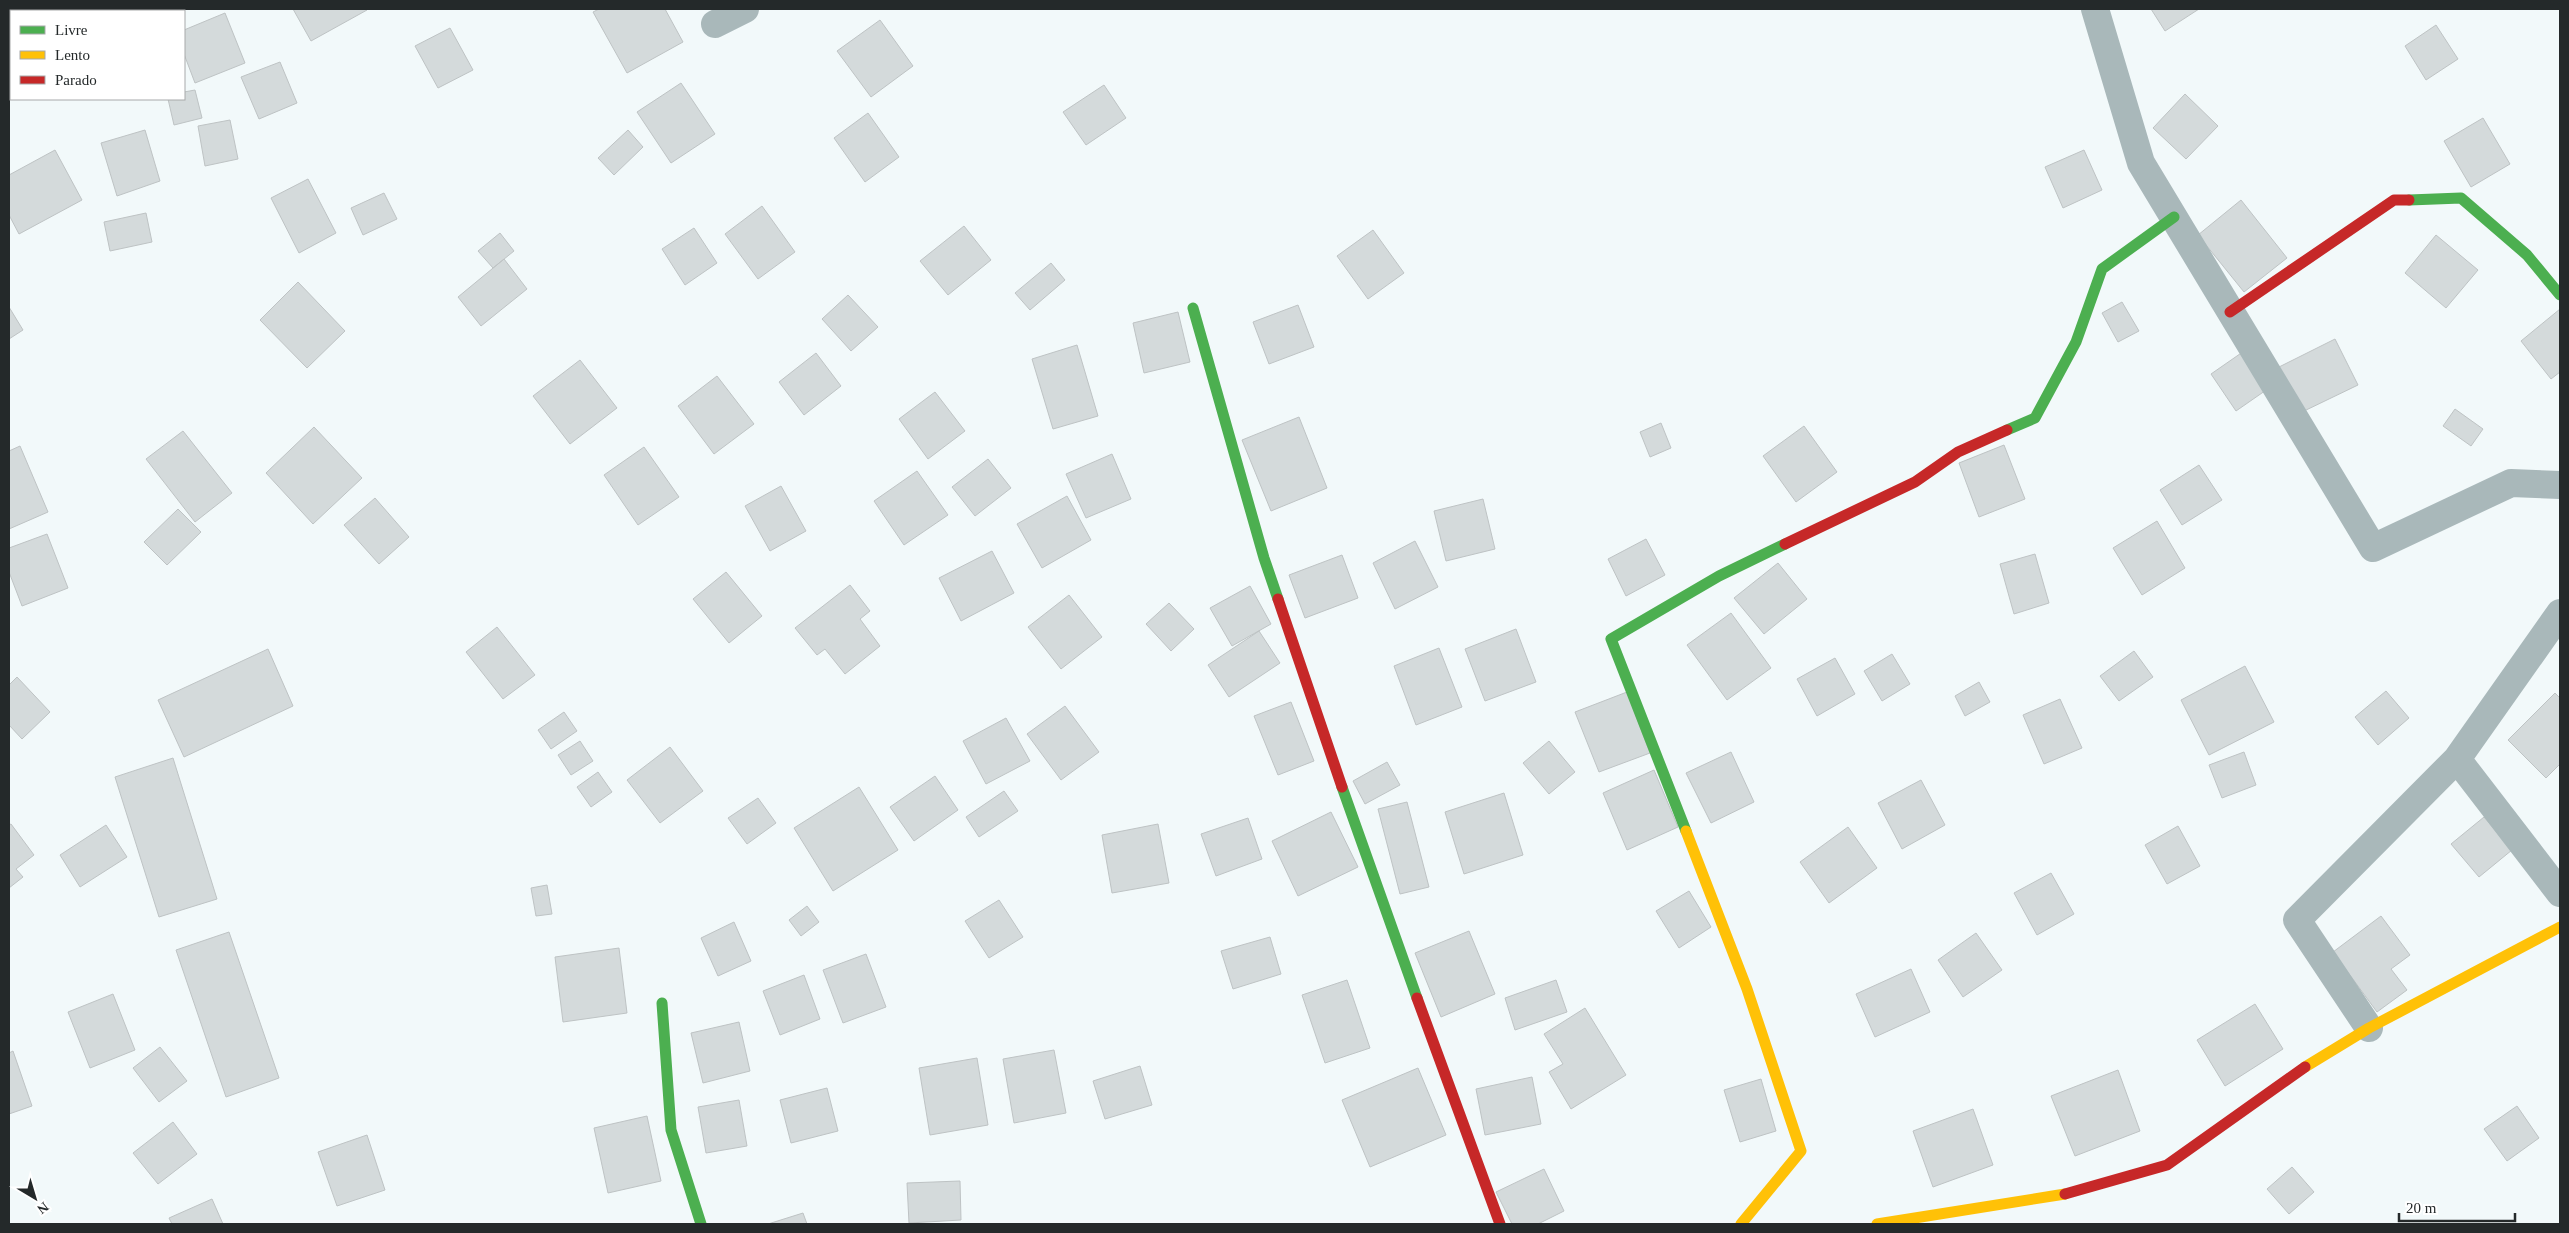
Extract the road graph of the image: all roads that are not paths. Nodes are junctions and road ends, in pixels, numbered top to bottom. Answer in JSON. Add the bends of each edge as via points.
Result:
{"nodes":[{"id":1,"x":745,"y":9,"type":"edge"},
{"id":2,"x":2095,"y":9,"type":"edge"},
{"id":3,"x":715,"y":24,"type":"dead end"},
{"id":4,"x":2174,"y":217,"type":"junction"},
{"id":5,"x":2560,"y":295,"type":"edge"},
{"id":6,"x":1193,"y":308,"type":"dead end"},
{"id":7,"x":2230,"y":312,"type":"junction"},
{"id":8,"x":2560,"y":485,"type":"edge"},
{"id":9,"x":2560,"y":613,"type":"edge"},
{"id":10,"x":2457,"y":759,"type":"junction"},
{"id":11,"x":2560,"y":893,"type":"edge"},
{"id":12,"x":2560,"y":927,"type":"edge"},
{"id":13,"x":662,"y":1003,"type":"dead end"},
{"id":14,"x":2369,"y":1028,"type":"junction"},
{"id":15,"x":702,"y":1224,"type":"edge"},
{"id":16,"x":1500,"y":1224,"type":"edge"},
{"id":17,"x":1741,"y":1224,"type":"edge"},
{"id":18,"x":1877,"y":1224,"type":"edge"}],
"edges":[{"from":1,"to":3,"type":"street"},
{"from":2,"to":4,"type":"street","via":[[2141,163]]},
{"from":4,"to":7,"type":"street"},
{"from":4,"to":17,"type":"street","via":[[2102,269],[2076,342],[2035,418],[1958,452],[1915,482],[1719,576],[1611,639],[1747,989],[1801,1152]]},
{"from":5,"to":7,"type":"street","via":[[2528,255],[2461,198],[2394,200]]},
{"from":6,"to":16,"type":"street","via":[[1264,558],[1382,906]]},
{"from":7,"to":8,"type":"street","via":[[2373,548],[2511,483]]},
{"from":9,"to":10,"type":"street"},
{"from":10,"to":11,"type":"street"},
{"from":10,"to":14,"type":"street","via":[[2297,920]]},
{"from":12,"to":14,"type":"street"},
{"from":13,"to":15,"type":"street","via":[[671,1130]]},
{"from":14,"to":18,"type":"street","via":[[2312,1062],[2167,1165],[2050,1198]]}]}
